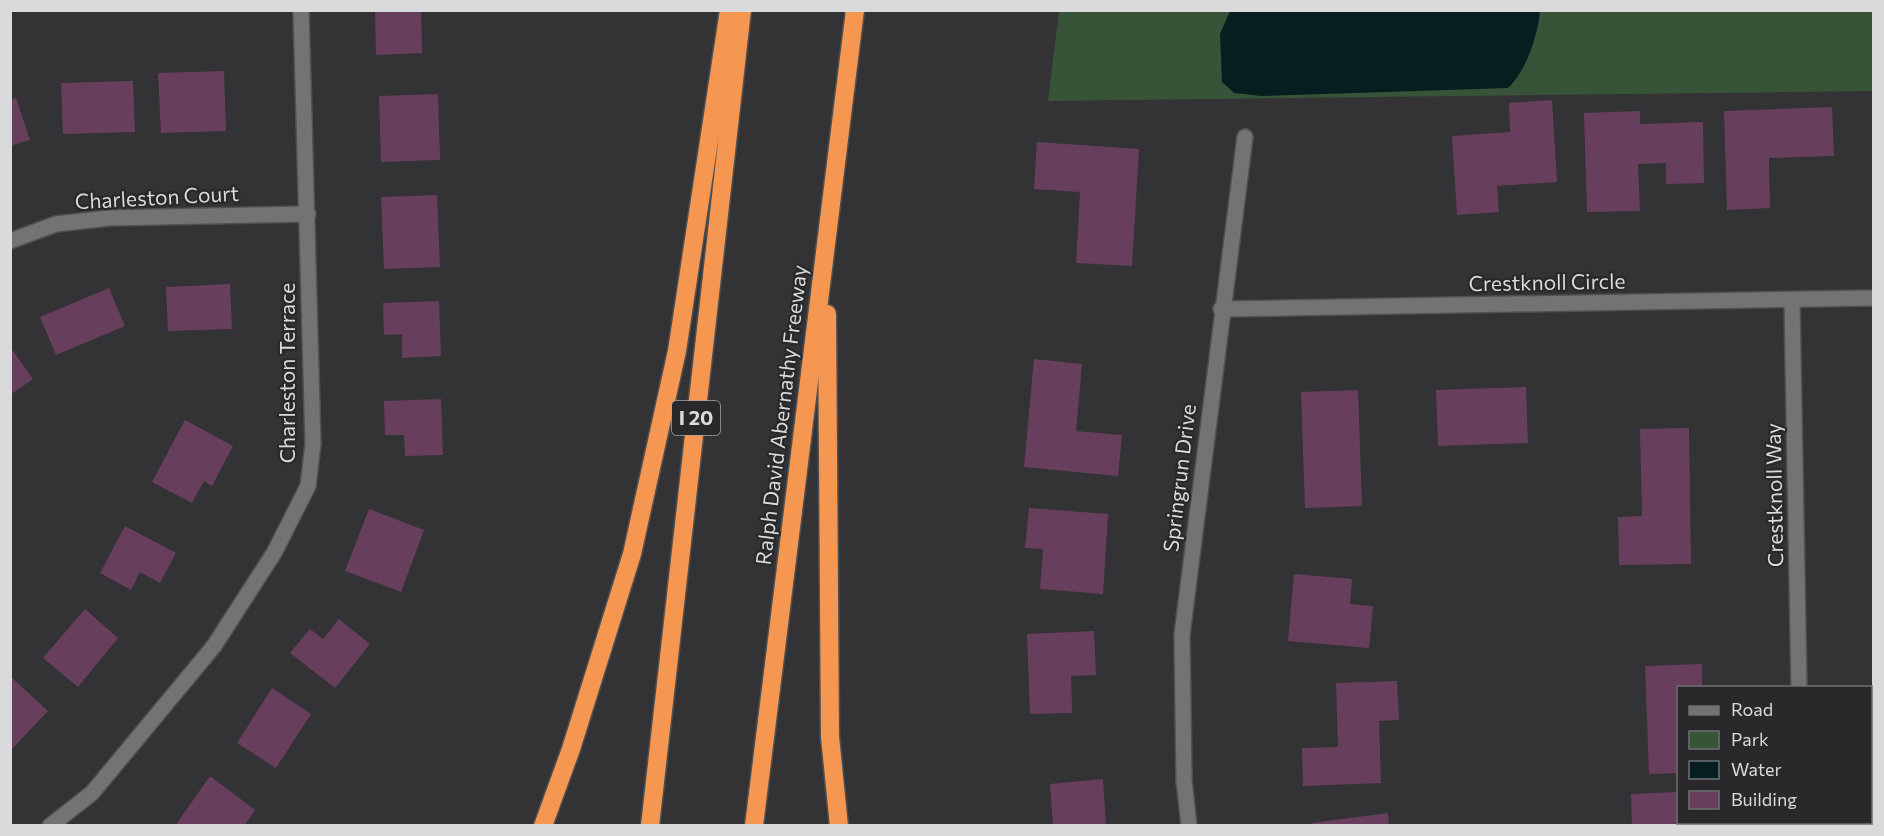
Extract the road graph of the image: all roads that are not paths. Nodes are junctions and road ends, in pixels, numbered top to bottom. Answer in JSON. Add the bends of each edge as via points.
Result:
{"nodes":[{"id":1,"x":302,"y":10,"type":"edge"},
{"id":2,"x":729,"y":10,"type":"edge"},
{"id":3,"x":742,"y":10,"type":"edge"},
{"id":4,"x":855,"y":10,"type":"edge"},
{"id":5,"x":1245,"y":137,"type":"dead end"},
{"id":6,"x":308,"y":214,"type":"junction"},
{"id":7,"x":10,"y":241,"type":"edge"},
{"id":8,"x":827,"y":243,"type":"junction"},
{"id":9,"x":1874,"y":298,"type":"edge"},
{"id":10,"x":1792,"y":301,"type":"junction"},
{"id":11,"x":1221,"y":309,"type":"junction"},
{"id":12,"x":1799,"y":686,"type":"edge"},
{"id":13,"x":50,"y":825,"type":"edge"},
{"id":14,"x":543,"y":825,"type":"edge"},
{"id":15,"x":650,"y":825,"type":"edge"},
{"id":16,"x":754,"y":825,"type":"edge"},
{"id":17,"x":839,"y":825,"type":"edge"},
{"id":18,"x":1189,"y":825,"type":"edge"}],
"edges":[{"from":1,"to":6,"type":"street","name":"Charleston Terrace"},
{"from":2,"to":14,"type":"highway","via":[[677,351],[632,554]]},
{"from":3,"to":15,"type":"highway","number":"I 20"},
{"from":4,"to":8,"type":"highway","name":"Ralph David Abernathy Freeway"},
{"from":5,"to":11,"type":"street","name":"Springrun Drive"},
{"from":6,"to":7,"type":"street","name":"Charleston Court","via":[[109,218],[56,224]]},
{"from":6,"to":13,"type":"street","name":"Charleston Terrace","via":[[313,444],[308,486],[274,553],[214,646],[92,793]]},
{"from":8,"to":16,"type":"highway","name":"Ralph David Abernathy Freeway"},
{"from":8,"to":17,"type":"highway","via":[[830,737]]},
{"from":9,"to":10,"type":"street","name":"Crestknoll Circle"},
{"from":10,"to":11,"type":"street","name":"Crestknoll Circle"},
{"from":10,"to":12,"type":"street","name":"Crestknoll Way"},
{"from":11,"to":18,"type":"street","name":"Springrun Drive","via":[[1182,635],[1184,780]]}]}
